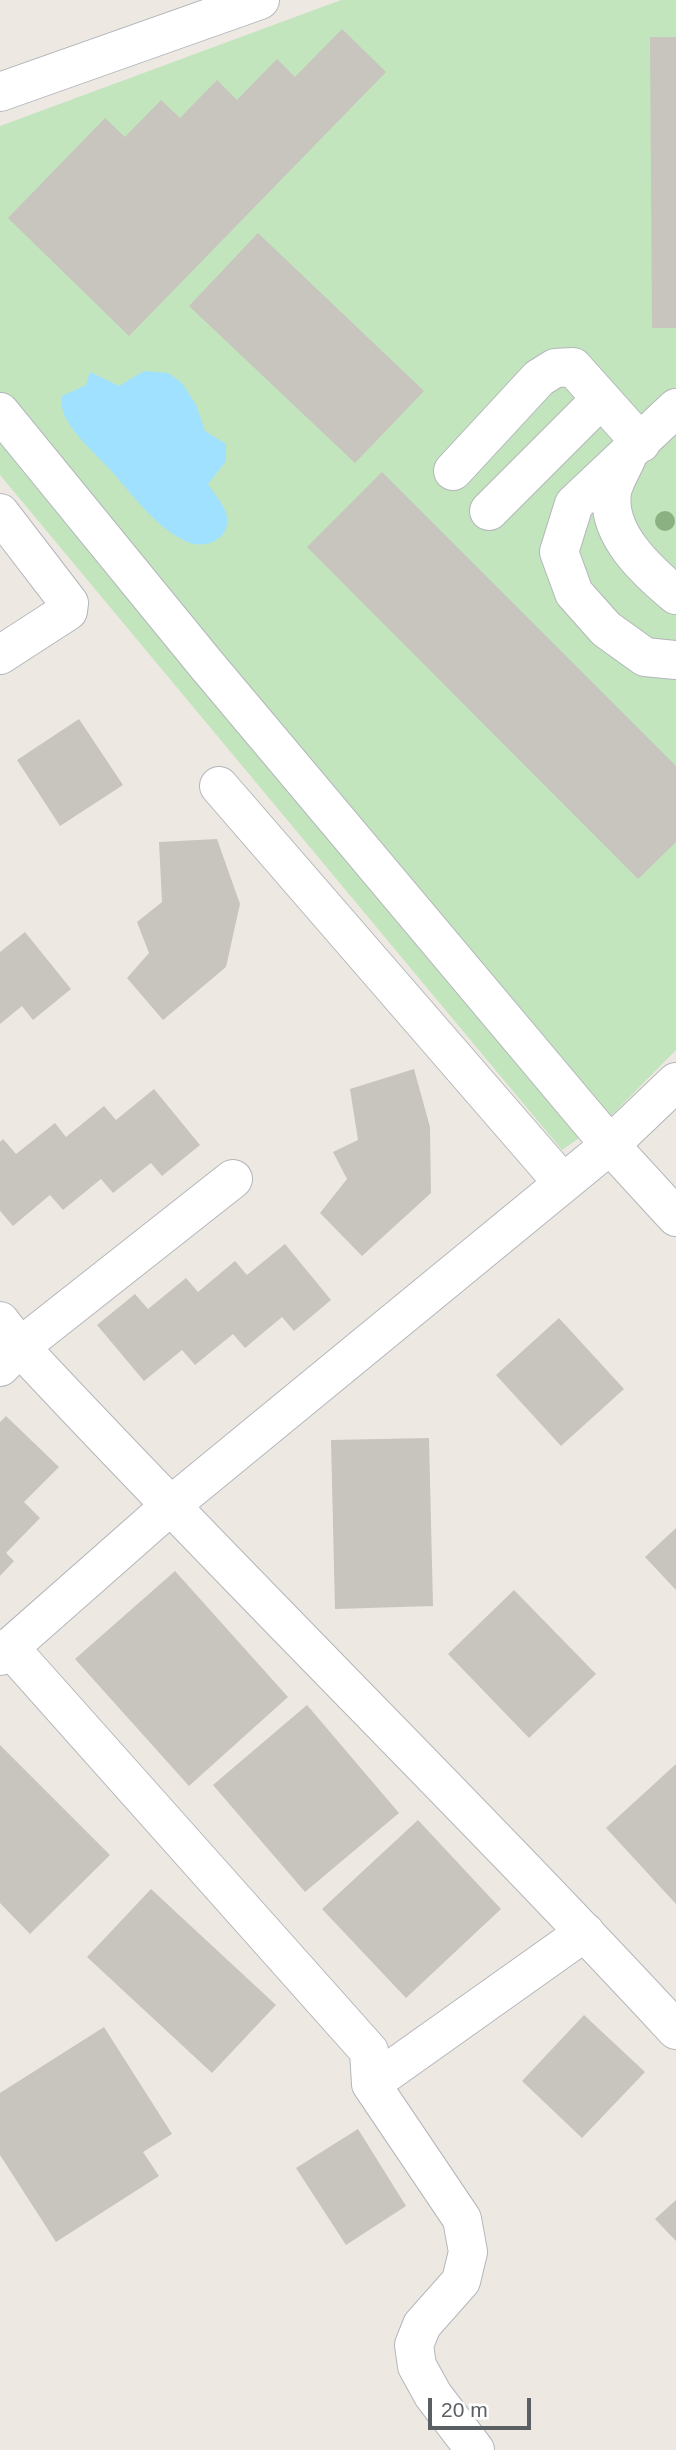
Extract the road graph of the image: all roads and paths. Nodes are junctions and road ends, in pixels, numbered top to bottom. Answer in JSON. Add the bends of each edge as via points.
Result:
{"nodes":[{"id":1,"x":260,"y":0,"type":"edge"},
{"id":2,"x":0,"y":92,"type":"edge"},
{"id":3,"x":601,"y":398,"type":"junction"},
{"id":4,"x":676,"y":408,"type":"edge"},
{"id":5,"x":0,"y":412,"type":"edge"},
{"id":6,"x":634,"y":450,"type":"junction"},
{"id":7,"x":453,"y":471,"type":"dead end"},
{"id":8,"x":489,"y":512,"type":"dead end"},
{"id":9,"x":0,"y":513,"type":"edge"},
{"id":10,"x":676,"y":595,"type":"edge"},
{"id":11,"x":0,"y":655,"type":"edge"},
{"id":12,"x":676,"y":660,"type":"edge"},
{"id":13,"x":219,"y":786,"type":"dead end"},
{"id":14,"x":676,"y":1082,"type":"edge"},
{"id":15,"x":610,"y":1145,"type":"junction"},
{"id":16,"x":233,"y":1179,"type":"dead end"},
{"id":17,"x":563,"y":1183,"type":"junction"},
{"id":18,"x":676,"y":1217,"type":"edge"},
{"id":19,"x":7,"y":1345,"type":"edge"},
{"id":20,"x":169,"y":1507,"type":"junction"},
{"id":21,"x":5,"y":1651,"type":"edge"},
{"id":22,"x":585,"y":1932,"type":"junction"},
{"id":23,"x":676,"y":2030,"type":"edge"},
{"id":24,"x":372,"y":2084,"type":"junction"},
{"id":25,"x":475,"y":2450,"type":"edge"}],
"edges":[{"from":1,"to":2,"type":"street"},
{"from":3,"to":6,"type":"street"},
{"from":3,"to":7,"type":"street","via":[[573,367],[555,368],[539,378]]},
{"from":3,"to":8,"type":"street"},
{"from":4,"to":6,"type":"street"},
{"from":5,"to":15,"type":"street"},
{"from":6,"to":10,"type":"street","via":[[612,492],[617,531],[653,576]]},
{"from":6,"to":12,"type":"street","via":[[574,504],[559,552],[574,593],[606,629],[645,657]]},
{"from":9,"to":11,"type":"street","via":[[69,603],[68,611]]},
{"from":13,"to":17,"type":"street"},
{"from":14,"to":15,"type":"street"},
{"from":15,"to":17,"type":"street"},
{"from":15,"to":18,"type":"street"},
{"from":16,"to":19,"type":"street"},
{"from":17,"to":20,"type":"street"},
{"from":19,"to":20,"type":"street"},
{"from":20,"to":21,"type":"street"},
{"from":20,"to":22,"type":"street"},
{"from":21,"to":24,"type":"street","via":[[369,2051]]},
{"from":22,"to":23,"type":"street"},
{"from":22,"to":24,"type":"street"},
{"from":24,"to":25,"type":"street","via":[[462,2220],[468,2252],[461,2281],[422,2325],[414,2345],[417,2366],[433,2395]]}]}
